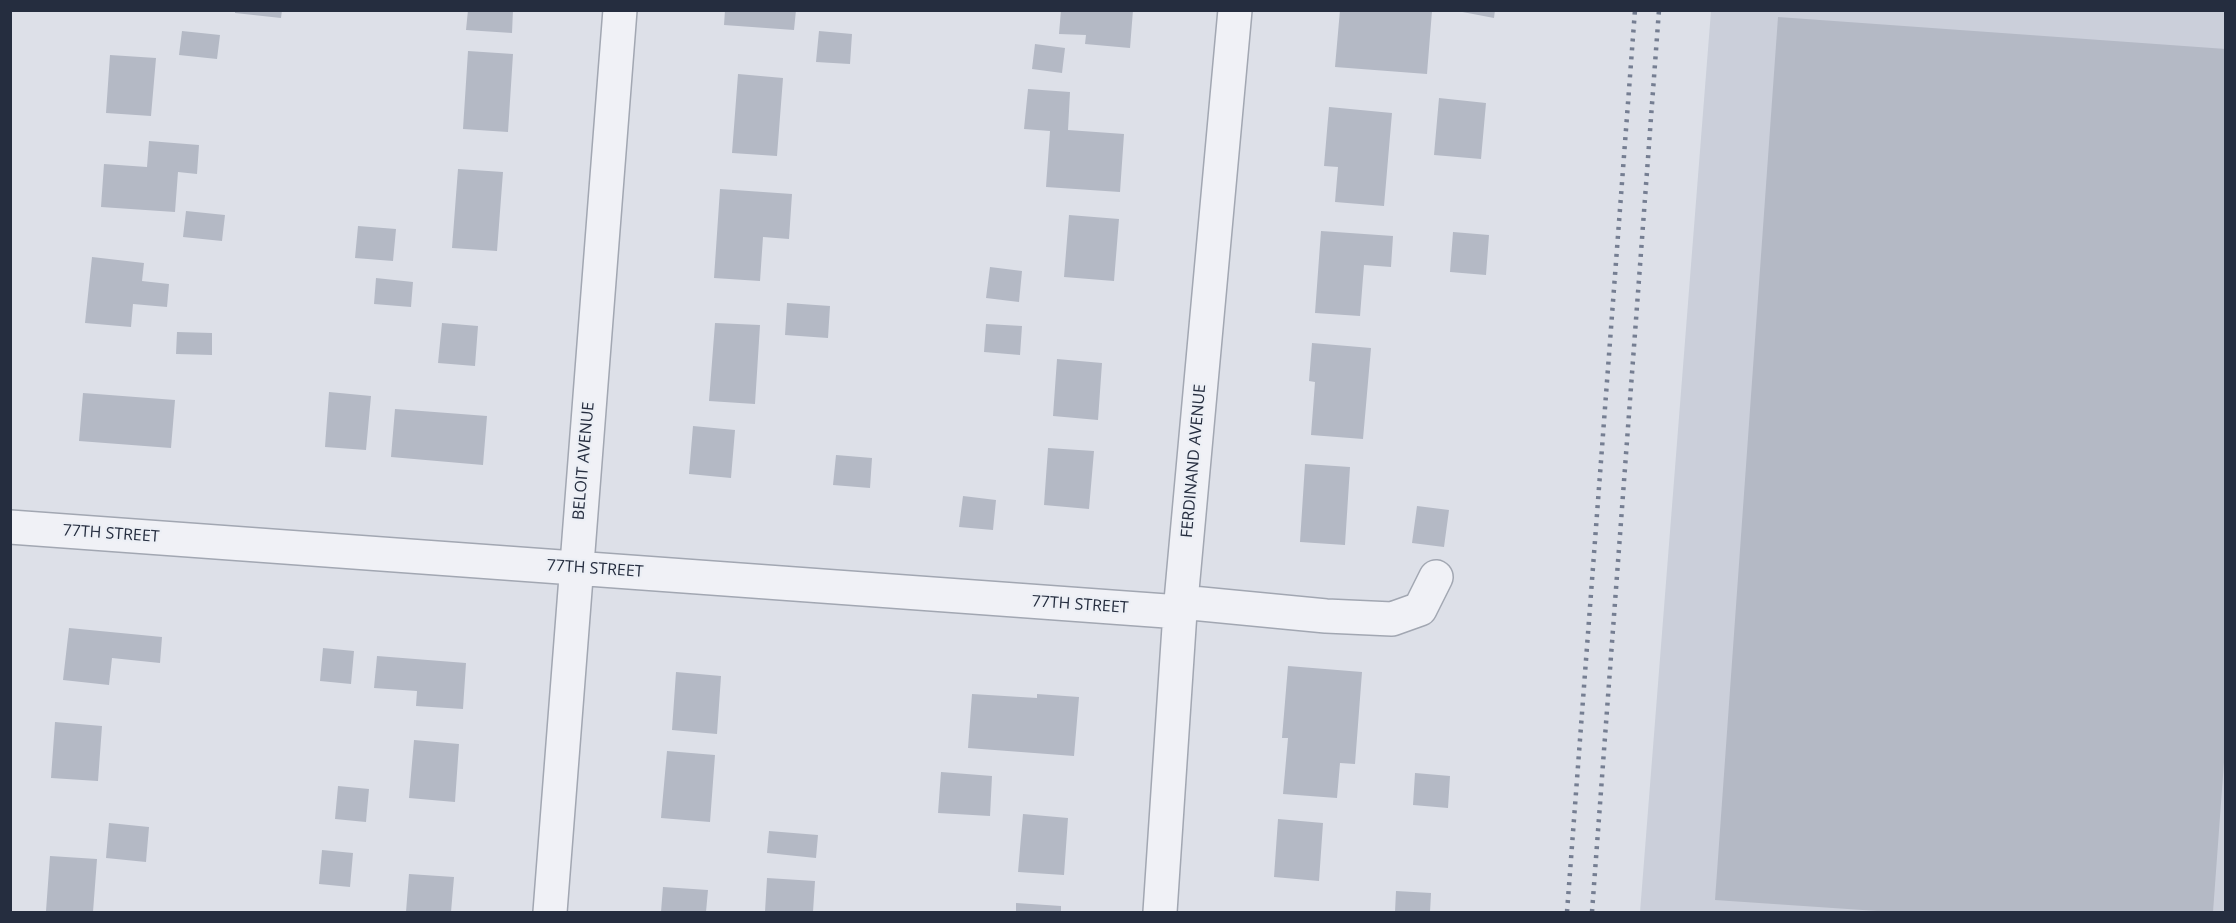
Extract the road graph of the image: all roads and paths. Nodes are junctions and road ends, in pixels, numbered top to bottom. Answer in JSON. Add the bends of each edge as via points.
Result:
{"nodes":[{"id":1,"x":620,"y":10,"type":"edge"},
{"id":2,"x":1235,"y":10,"type":"edge"},
{"id":3,"x":10,"y":527,"type":"edge"},
{"id":4,"x":576,"y":567,"type":"junction"},
{"id":5,"x":1436,"y":577,"type":"dead end"},
{"id":6,"x":1181,"y":607,"type":"junction"},
{"id":7,"x":550,"y":912,"type":"edge"},
{"id":8,"x":1160,"y":912,"type":"edge"}],
"edges":[{"from":1,"to":4,"type":"street","name":"BELOIT AVENUE"},
{"from":2,"to":6,"type":"street","name":"FERDINAND AVENUE"},
{"from":3,"to":4,"type":"street","name":"77TH STREET"},
{"from":4,"to":6,"type":"street","name":"77TH STREET"},
{"from":4,"to":7,"type":"street","name":"BELOIT AVENUE"},
{"from":5,"to":6,"type":"street","name":"77TH STREET","via":[[1420,609],[1392,619]]},
{"from":6,"to":8,"type":"street","name":"FERDINAND AVENUE"}]}
